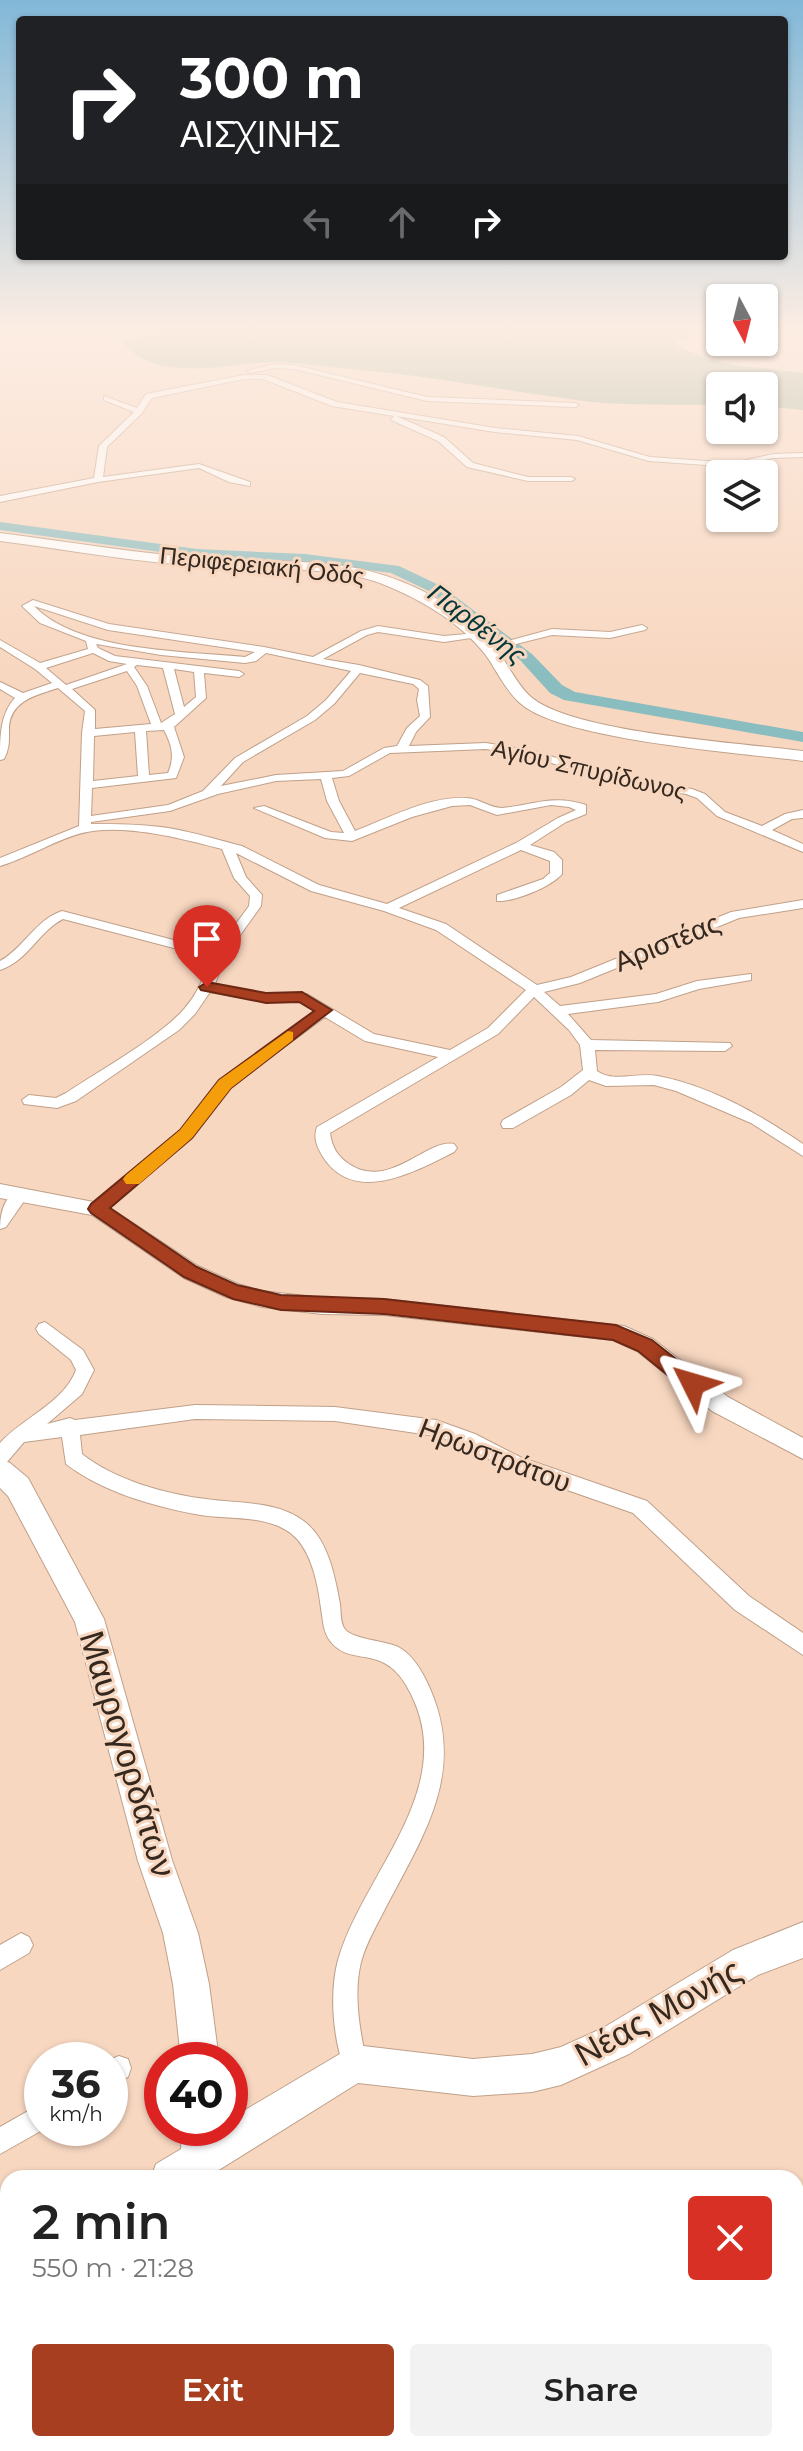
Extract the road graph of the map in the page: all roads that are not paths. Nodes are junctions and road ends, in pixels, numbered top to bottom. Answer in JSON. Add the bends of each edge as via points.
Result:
{"nodes":[{"id":1,"x":108,"y":442,"type":"edge"},
{"id":2,"x":445,"y":442,"type":"edge"},
{"id":3,"x":593,"y":442,"type":"edge"},
{"id":4,"x":803,"y":455,"type":"edge"},
{"id":5,"x":571,"y":479,"type":"dead end"},
{"id":6,"x":98,"y":480,"type":"junction"},
{"id":7,"x":247,"y":484,"type":"dead end"},
{"id":8,"x":0,"y":499,"type":"edge"},
{"id":9,"x":0,"y":537,"type":"edge"},
{"id":10,"x":642,"y":628,"type":"dead end"},
{"id":11,"x":475,"y":635,"type":"junction"},
{"id":12,"x":0,"y":643,"type":"edge"},
{"id":13,"x":92,"y":646,"type":"junction"},
{"id":14,"x":492,"y":647,"type":"junction"},
{"id":15,"x":260,"y":654,"type":"junction"},
{"id":16,"x":315,"y":660,"type":"junction"},
{"id":17,"x":131,"y":665,"type":"junction"},
{"id":18,"x":168,"y":666,"type":"junction"},
{"id":19,"x":39,"y":667,"type":"junction"},
{"id":20,"x":359,"y":668,"type":"junction"},
{"id":21,"x":199,"y":669,"type":"junction"},
{"id":22,"x":239,"y":674,"type":"dead end"},
{"id":23,"x":0,"y":685,"type":"edge"},
{"id":24,"x":60,"y":687,"type":"junction"},
{"id":25,"x":11,"y":702,"type":"edge"},
{"id":26,"x":181,"y":715,"type":"junction"},
{"id":27,"x":163,"y":726,"type":"junction"},
{"id":28,"x":140,"y":728,"type":"junction"},
{"id":29,"x":3,"y":732,"type":"edge"},
{"id":30,"x":87,"y":733,"type":"junction"},
{"id":31,"x":402,"y":748,"type":"junction"},
{"id":32,"x":803,"y":756,"type":"edge"},
{"id":33,"x":0,"y":757,"type":"edge"},
{"id":34,"x":326,"y":777,"type":"junction"},
{"id":35,"x":144,"y":780,"type":"junction"},
{"id":36,"x":88,"y":785,"type":"junction"},
{"id":37,"x":207,"y":794,"type":"junction"},
{"id":38,"x":260,"y":808,"type":"dead end"},
{"id":39,"x":803,"y":814,"type":"edge"},
{"id":40,"x":85,"y":824,"type":"junction"},
{"id":41,"x":763,"y":830,"type":"junction"},
{"id":42,"x":352,"y":837,"type":"junction"},
{"id":43,"x":227,"y":846,"type":"junction"},
{"id":44,"x":520,"y":846,"type":"junction"},
{"id":45,"x":803,"y":848,"type":"edge"},
{"id":46,"x":0,"y":862,"type":"edge"},
{"id":47,"x":501,"y":898,"type":"dead end"},
{"id":48,"x":803,"y":904,"type":"edge"},
{"id":49,"x":388,"y":908,"type":"junction"},
{"id":50,"x":219,"y":956,"type":"junction"},
{"id":51,"x":0,"y":966,"type":"edge"},
{"id":52,"x":746,"y":977,"type":"dead end"},
{"id":53,"x":207,"y":987,"type":"junction"},
{"id":54,"x":534,"y":990,"type":"junction"},
{"id":55,"x":325,"y":1010,"type":"junction"},
{"id":56,"x":557,"y":1011,"type":"junction"},
{"id":57,"x":587,"y":1045,"type":"junction"},
{"id":58,"x":725,"y":1046,"type":"dead end"},
{"id":59,"x":453,"y":1055,"type":"junction"},
{"id":60,"x":590,"y":1072,"type":"junction"},
{"id":61,"x":29,"y":1100,"type":"dead end"},
{"id":62,"x":508,"y":1124,"type":"dead end"},
{"id":63,"x":449,"y":1148,"type":"dead end"},
{"id":64,"x":803,"y":1151,"type":"edge"},
{"id":65,"x":0,"y":1191,"type":"edge"},
{"id":66,"x":21,"y":1194,"type":"junction"},
{"id":67,"x":97,"y":1209,"type":"junction"},
{"id":68,"x":0,"y":1223,"type":"edge"},
{"id":69,"x":45,"y":1329,"type":"dead end"},
{"id":70,"x":70,"y":1426,"type":"junction"},
{"id":71,"x":18,"y":1435,"type":"junction"},
{"id":72,"x":803,"y":1449,"type":"edge"},
{"id":73,"x":0,"y":1456,"type":"edge"},
{"id":74,"x":0,"y":1471,"type":"edge"},
{"id":75,"x":803,"y":1645,"type":"edge"},
{"id":76,"x":803,"y":1940,"type":"edge"},
{"id":77,"x":21,"y":1945,"type":"dead end"},
{"id":78,"x":0,"y":1958,"type":"edge"},
{"id":79,"x":199,"y":2042,"type":"edge"},
{"id":80,"x":355,"y":2064,"type":"junction"},
{"id":81,"x":24,"y":2127,"type":"edge"},
{"id":82,"x":0,"y":2141,"type":"edge"},
{"id":83,"x":190,"y":2154,"type":"edge"}],
"edges":[{"from":1,"to":6,"type":"street","via":[[101,450]]},
{"from":2,"to":5,"type":"street","via":[[470,465],[528,479]]},
{"from":3,"to":4,"type":"street","via":[[649,459],[734,465]]},
{"from":6,"to":7,"type":"street","via":[[199,466]]},
{"from":6,"to":8,"type":"street"},
{"from":9,"to":11,"type":"main road","name":"Περιφερειακή Οδός","via":[[207,563],[366,575],[422,595]]},
{"from":10,"to":14,"type":"street","via":[[610,635],[552,632]]},
{"from":11,"to":14,"type":"main road","name":"Περιφερειακή Οδός"},
{"from":11,"to":16,"type":"street","via":[[444,639],[378,629]]},
{"from":12,"to":19,"type":"street"},
{"from":13,"to":15,"type":"street","via":[[245,660]]},
{"from":13,"to":15,"type":"street","via":[[30,611],[28,604],[108,627]]},
{"from":13,"to":17,"type":"street"},
{"from":13,"to":19,"type":"street"},
{"from":14,"to":32,"type":"main road","name":"Περιφερειακή Οδός","via":[[525,700],[567,722]]},
{"from":15,"to":16,"type":"street"},
{"from":16,"to":20,"type":"street"},
{"from":17,"to":18,"type":"street"},
{"from":17,"to":24,"type":"street"},
{"from":17,"to":27,"type":"street"},
{"from":18,"to":21,"type":"street"},
{"from":18,"to":26,"type":"street"},
{"from":19,"to":24,"type":"street"},
{"from":20,"to":31,"type":"street","via":[[424,688],[425,717]]},
{"from":20,"to":37,"type":"street","via":[[311,718],[239,760]]},
{"from":21,"to":22,"type":"street"},
{"from":21,"to":26,"type":"street","via":[[201,698]]},
{"from":23,"to":25,"type":"street"},
{"from":24,"to":25,"type":"street"},
{"from":24,"to":30,"type":"street","via":[[90,710]]},
{"from":25,"to":29,"type":"street"},
{"from":26,"to":27,"type":"street"},
{"from":27,"to":28,"type":"street"},
{"from":27,"to":35,"type":"street","via":[[179,747],[175,774]]},
{"from":28,"to":30,"type":"street"},
{"from":28,"to":35,"type":"street"},
{"from":29,"to":33,"type":"street"},
{"from":30,"to":36,"type":"street"},
{"from":31,"to":34,"type":"street","name":"Αγίου Σπυρίδωνος","via":[[385,751],[353,771]]},
{"from":31,"to":41,"type":"street","name":"Αγίου Σπυρίδωνος","via":[[505,747],[616,780],[688,791],[721,814]]},
{"from":34,"to":37,"type":"street","name":"Αγίου Σπυρίδωνος","via":[[276,778]]},
{"from":34,"to":42,"type":"street"},
{"from":35,"to":36,"type":"street"},
{"from":36,"to":40,"type":"street"},
{"from":37,"to":40,"type":"street","name":"Αγίου Σπυρίδωνος","via":[[165,809]]},
{"from":38,"to":42,"type":"street","via":[[329,835]]},
{"from":39,"to":41,"type":"street"},
{"from":40,"to":43,"type":"street","via":[[162,831]]},
{"from":40,"to":46,"type":"street"},
{"from":41,"to":45,"type":"street","name":"Αγίου Σπυρίδωνος"},
{"from":42,"to":44,"type":"street","via":[[462,802],[493,811],[542,802],[582,807],[582,812]]},
{"from":43,"to":49,"type":"street","via":[[315,888]]},
{"from":43,"to":50,"type":"street","via":[[240,878],[257,900]]},
{"from":44,"to":47,"type":"street","via":[[550,855],[556,860],[556,874]]},
{"from":44,"to":49,"type":"street"},
{"from":48,"to":54,"type":"street","name":"Αριστέας","via":[[736,915],[575,980]]},
{"from":49,"to":54,"type":"street","via":[[441,927]]},
{"from":50,"to":51,"type":"street","via":[[62,915],[20,956]]},
{"from":50,"to":53,"type":"street"},
{"from":52,"to":56,"type":"street","via":[[658,998]]},
{"from":53,"to":55,"type":"street","via":[[266,998],[302,997]]},
{"from":53,"to":61,"type":"street","via":[[174,1027],[79,1092],[57,1103]]},
{"from":54,"to":56,"type":"street"},
{"from":54,"to":59,"type":"street","via":[[493,1031]]},
{"from":55,"to":59,"type":"street","via":[[370,1038]]},
{"from":55,"to":67,"type":"street","via":[[225,1084],[186,1134]]},
{"from":56,"to":57,"type":"street"},
{"from":57,"to":58,"type":"street"},
{"from":57,"to":60,"type":"street"},
{"from":59,"to":63,"type":"street","via":[[331,1124],[322,1136],[342,1168],[370,1177]]},
{"from":60,"to":62,"type":"street"},
{"from":60,"to":64,"type":"street","via":[[606,1081],[654,1080],[681,1087],[756,1119]]},
{"from":65,"to":66,"type":"street"},
{"from":66,"to":67,"type":"street"},
{"from":66,"to":68,"type":"street"},
{"from":67,"to":72,"type":"street","via":[[191,1272],[262,1299],[616,1332],[645,1345],[720,1404]]},
{"from":69,"to":71,"type":"street","via":[[77,1355],[84,1376],[76,1389]]},
{"from":70,"to":71,"type":"street","name":"Ηρωστράτου"},
{"from":70,"to":75,"type":"street","name":"Ηρωστράτου","via":[[195,1412],[335,1414],[456,1434],[514,1463],[640,1507],[742,1603]]},
{"from":70,"to":80,"type":"street","via":[[73,1458],[121,1483],[173,1502],[281,1517],[299,1528],[314,1548],[340,1637],[391,1654],[407,1669],[423,1698],[434,1738],[433,1780],[355,1944],[348,2023]]},
{"from":71,"to":73,"type":"street"},
{"from":74,"to":79,"type":"main road","name":"Μαυρογορδάτων","via":[[18,1487],[89,1619],[155,1861],[171,1895]]},
{"from":76,"to":80,"type":"main road","name":"Νέας Μονής","via":[[702,1984],[588,2056],[547,2069],[437,2078]]},
{"from":77,"to":78,"type":"street"},
{"from":80,"to":83,"type":"main road"},
{"from":81,"to":82,"type":"street"}]}
